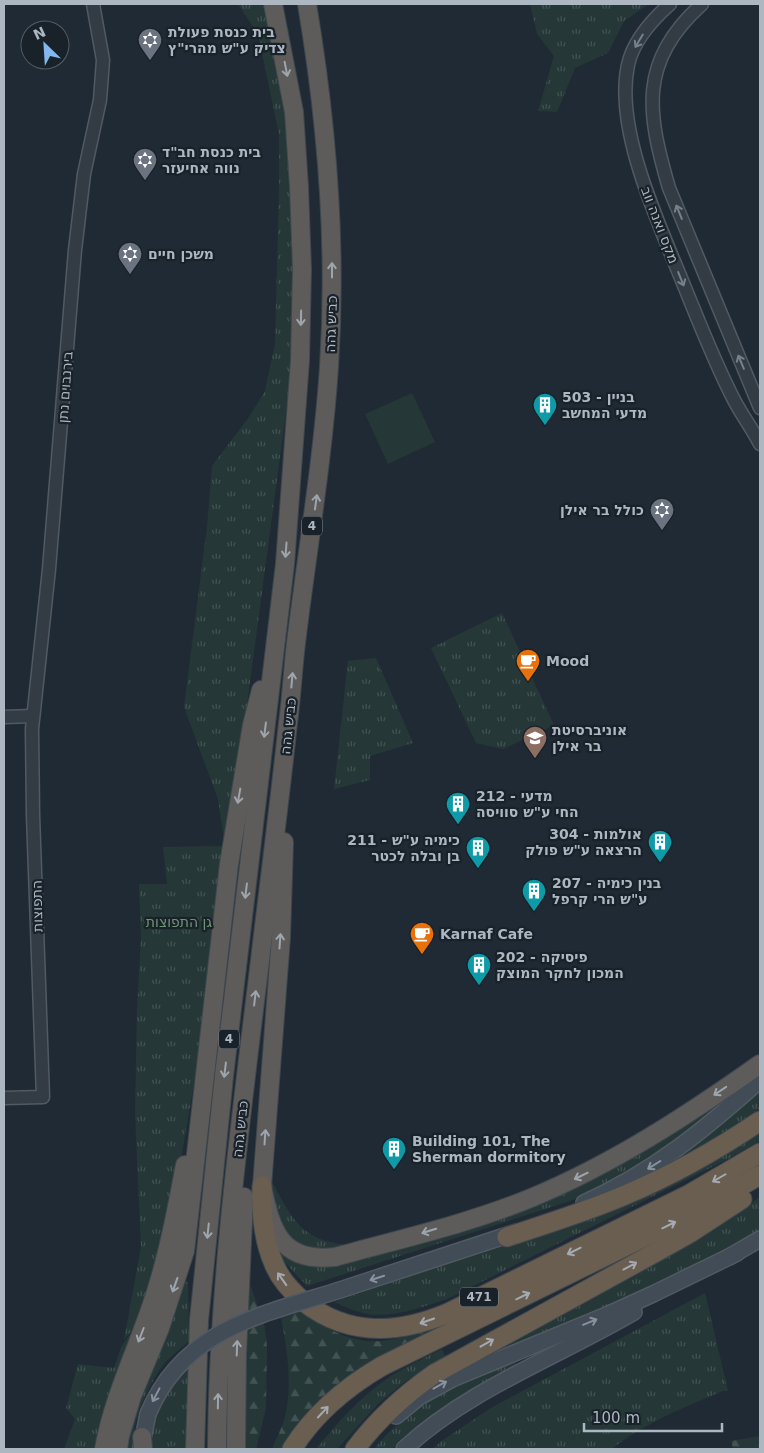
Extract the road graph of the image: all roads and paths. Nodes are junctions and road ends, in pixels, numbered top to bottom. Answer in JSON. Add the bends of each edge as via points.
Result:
{"nodes":[{"id":1,"x":93,"y":4,"type":"edge"},
{"id":2,"x":273,"y":4,"type":"edge"},
{"id":3,"x":307,"y":4,"type":"edge"},
{"id":4,"x":670,"y":4,"type":"edge"},
{"id":5,"x":702,"y":4,"type":"edge"},
{"id":6,"x":760,"y":408,"type":"edge"},
{"id":7,"x":760,"y":444,"type":"edge"},
{"id":8,"x":277,"y":629,"type":"junction"},
{"id":9,"x":33,"y":716,"type":"junction"},
{"id":10,"x":4,"y":717,"type":"edge"},
{"id":11,"x":289,"y":718,"type":"junction"},
{"id":12,"x":210,"y":1030,"type":"junction"},
{"id":13,"x":249,"y":1046,"type":"junction"},
{"id":14,"x":760,"y":1064,"type":"edge"},
{"id":15,"x":760,"y":1080,"type":"edge"},
{"id":16,"x":4,"y":1098,"type":"edge"},
{"id":17,"x":760,"y":1121,"type":"edge"},
{"id":18,"x":760,"y":1152,"type":"edge"},
{"id":19,"x":760,"y":1175,"type":"edge"},
{"id":20,"x":262,"y":1186,"type":"junction"},
{"id":21,"x":760,"y":1187,"type":"edge"},
{"id":22,"x":507,"y":1237,"type":"junction"},
{"id":23,"x":760,"y":1239,"type":"edge"},
{"id":24,"x":737,"y":1253,"type":"junction"},
{"id":25,"x":142,"y":1445,"type":"edge"},
{"id":26,"x":104,"y":1449,"type":"edge"},
{"id":27,"x":118,"y":1449,"type":"edge"},
{"id":28,"x":195,"y":1449,"type":"edge"},
{"id":29,"x":218,"y":1449,"type":"edge"},
{"id":30,"x":236,"y":1449,"type":"edge"},
{"id":31,"x":292,"y":1449,"type":"edge"},
{"id":32,"x":355,"y":1449,"type":"edge"},
{"id":33,"x":363,"y":1449,"type":"edge"},
{"id":34,"x":404,"y":1449,"type":"edge"}],
"edges":[{"from":1,"to":9,"type":"street","name":"בירנבוים נתן","via":[[103,60],[100,100],[84,174],[75,250],[50,569]]},
{"from":2,"to":8,"type":"highway","name":"כביש גהה","number":"4","one_way":true,"via":[[294,112],[302,269],[300,360]]},
{"from":11,"to":3,"type":"highway","name":"כביש גהה","number":"4","one_way":true,"via":[[296,639],[320,476],[329,366],[332,270],[330,203],[318,68]]},
{"from":4,"to":7,"type":"street","name":"מקס ואנה ווב","one_way":true,"via":[[643,33],[628,62],[626,101],[630,133],[646,189],[688,297],[734,399]]},
{"from":6,"to":5,"type":"street","name":"מקס ואנה ווב","one_way":true,"via":[[669,188],[653,127],[652,95],[657,67],[672,37]]},
{"from":8,"to":12,"type":"highway","one_way":true,"via":[[252,725],[237,808]]},
{"from":8,"to":28,"type":"highway","name":"כביש גהה","number":"4","one_way":true,"via":[[224,1076],[199,1320]]},
{"from":9,"to":10,"type":"street"},
{"from":9,"to":16,"type":"street","name":"התפוצות","via":[[33,815],[43,1097]]},
{"from":13,"to":11,"type":"highway","name":"כביש גהה","number":"4","one_way":true},
{"from":20,"to":11,"type":"highway","one_way":true,"via":[[281,937]]},
{"from":12,"to":26,"type":"highway","one_way":true,"via":[[172,1235],[157,1289],[114,1409]]},
{"from":12,"to":27,"type":"highway","one_way":true,"via":[[185,1251],[132,1396]]},
{"from":29,"to":13,"type":"highway","name":"כביש גהה","number":"4","one_way":true,"via":[[218,1373]]},
{"from":30,"to":13,"type":"highway","one_way":true},
{"from":14,"to":20,"type":"highway","one_way":true,"via":[[620,1156],[573,1180],[489,1213],[335,1257],[316,1259],[301,1256],[287,1248],[273,1227]]},
{"from":15,"to":22,"type":"main road","one_way":true,"via":[[659,1162],[597,1197]]},
{"from":17,"to":22,"type":"highway","via":[[712,1152],[640,1189]]},
{"from":18,"to":20,"type":"highway","number":"471","one_way":true,"via":[[688,1194],[448,1313],[418,1324],[390,1329],[339,1323],[295,1295],[277,1271],[266,1244]]},
{"from":31,"to":19,"type":"highway","number":"471","one_way":true,"via":[[333,1401],[355,1382],[382,1366],[689,1215]]},
{"from":32,"to":21,"type":"highway","one_way":true,"via":[[391,1409],[434,1374],[690,1233]]},
{"from":22,"to":25,"type":"main road","one_way":true,"bridge":true,"via":[[260,1316],[217,1335],[188,1355],[166,1378],[148,1414]]},
{"from":23,"to":24,"type":"main road"},
{"from":33,"to":24,"type":"main road","one_way":true,"via":[[404,1409],[442,1384],[618,1310]]},
{"from":24,"to":34,"type":"main road","via":[[471,1400],[431,1426]]}]}
